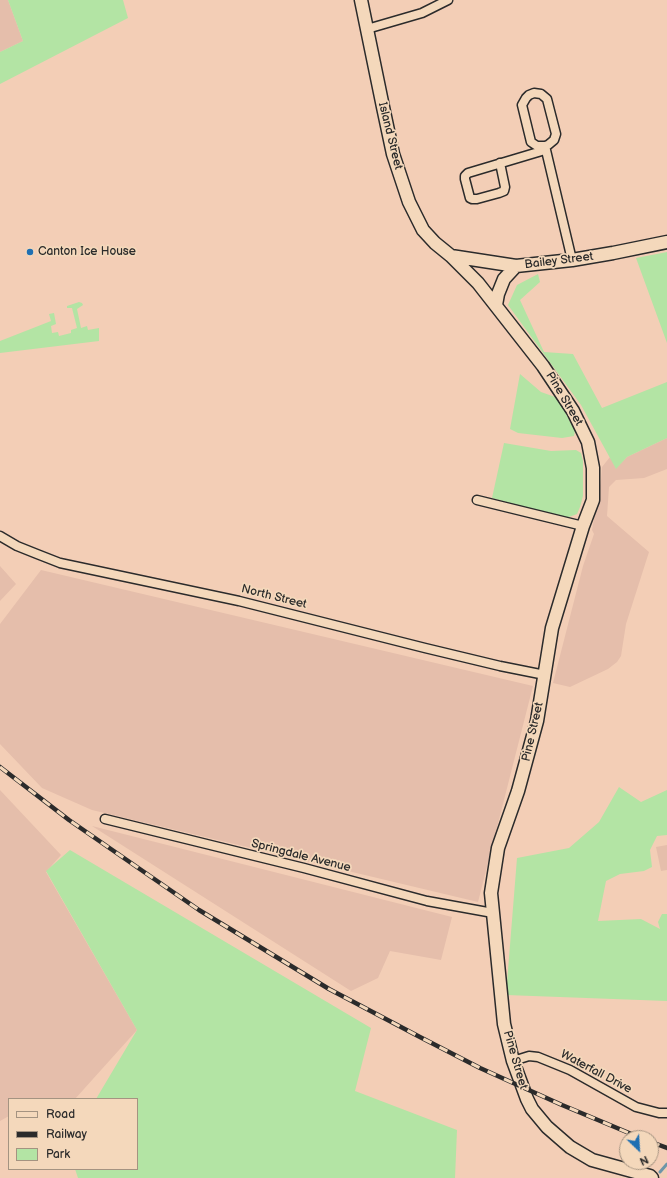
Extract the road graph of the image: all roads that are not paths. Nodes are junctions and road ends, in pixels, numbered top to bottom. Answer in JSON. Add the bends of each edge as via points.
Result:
{"nodes":[{"id":1,"x":361,"y":0,"type":"edge"},
{"id":2,"x":448,"y":0,"type":"edge"},
{"id":3,"x":367,"y":29,"type":"junction"},
{"id":4,"x":545,"y":148,"type":"junction"},
{"id":5,"x":500,"y":163,"type":"junction"},
{"id":6,"x":667,"y":242,"type":"edge"},
{"id":7,"x":451,"y":256,"type":"junction"},
{"id":8,"x":572,"y":260,"type":"junction"},
{"id":9,"x":516,"y":266,"type":"junction"},
{"id":10,"x":496,"y":305,"type":"junction"},
{"id":11,"x":477,"y":500,"type":"dead end"},
{"id":12,"x":583,"y":526,"type":"junction"},
{"id":13,"x":0,"y":536,"type":"edge"},
{"id":14,"x":545,"y":675,"type":"junction"},
{"id":15,"x":105,"y":819,"type":"dead end"},
{"id":16,"x":493,"y":913,"type":"junction"},
{"id":17,"x":513,"y":1061,"type":"junction"},
{"id":18,"x":667,"y":1113,"type":"edge"},
{"id":19,"x":652,"y":1178,"type":"edge"}],
"edges":[{"from":1,"to":3,"type":"street","name":"Island Street"},
{"from":2,"to":3,"type":"street","via":[[422,13]]},
{"from":3,"to":7,"type":"street","name":"Island Street","via":[[393,154],[409,202],[423,230]]},
{"from":4,"to":4,"type":"street","via":[[531,142],[522,105],[526,98],[534,93],[541,94],[547,99],[556,134],[554,140]]},
{"from":4,"to":5,"type":"street"},
{"from":4,"to":8,"type":"street"},
{"from":5,"to":5,"type":"street","via":[[466,174],[470,198],[477,199],[504,191]]},
{"from":6,"to":8,"type":"street","name":"Bailey Street"},
{"from":7,"to":9,"type":"street","name":"Bailey Street"},
{"from":7,"to":10,"type":"street","name":"Pine Street","via":[[478,282]]},
{"from":8,"to":9,"type":"street","name":"Bailey Street"},
{"from":9,"to":10,"type":"street","via":[[504,279]]},
{"from":10,"to":12,"type":"street","name":"Pine Street","via":[[574,411],[588,442],[593,468],[593,500]]},
{"from":11,"to":12,"type":"street"},
{"from":12,"to":14,"type":"street","name":"Pine Street","via":[[552,628]]},
{"from":13,"to":14,"type":"street","name":"North Street","via":[[17,546],[60,563],[239,601]]},
{"from":14,"to":16,"type":"street","name":"Pine Street","via":[[537,721],[518,791],[498,848],[491,893]]},
{"from":15,"to":16,"type":"street","name":"Springdale Avenue","via":[[427,901]]},
{"from":16,"to":17,"type":"street","name":"Pine Street","via":[[504,1024]]},
{"from":17,"to":18,"type":"street","name":"Waterfall Drive","via":[[529,1056],[538,1057],[570,1070],[636,1107]]},
{"from":17,"to":19,"type":"street","name":"Pine Street","via":[[532,1109],[547,1127],[570,1147],[592,1160]]}]}
